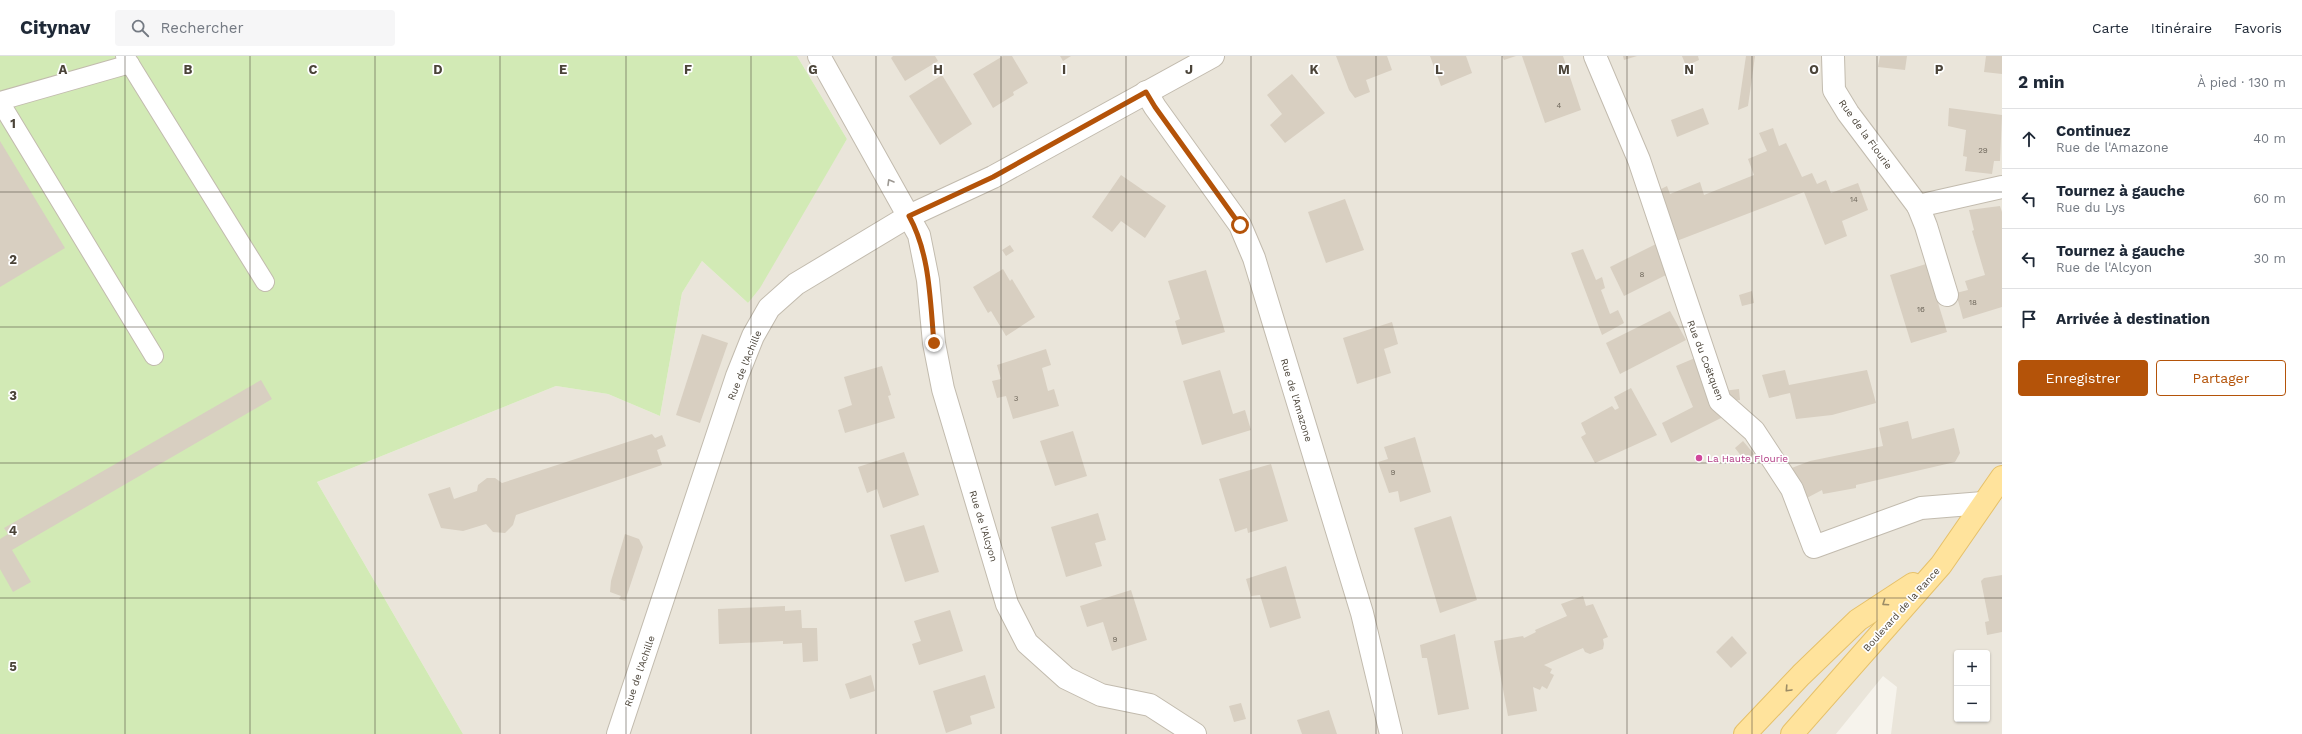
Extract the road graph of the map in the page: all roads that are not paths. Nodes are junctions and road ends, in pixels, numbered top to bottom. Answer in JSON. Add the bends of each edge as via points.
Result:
{"nodes":[{"id":1,"x":819,"y":56,"type":"edge"},
{"id":2,"x":1213,"y":56,"type":"edge"},
{"id":3,"x":1595,"y":56,"type":"edge"},
{"id":4,"x":1833,"y":56,"type":"edge"},
{"id":5,"x":127,"y":60,"type":"edge"},
{"id":6,"x":1146,"y":92,"type":"junction"},
{"id":7,"x":0,"y":102,"type":"edge"},
{"id":8,"x":2002,"y":187,"type":"edge"},
{"id":9,"x":1918,"y":206,"type":"junction"},
{"id":10,"x":909,"y":216,"type":"junction"},
{"id":11,"x":265,"y":282,"type":"dead end"},
{"id":12,"x":1947,"y":295,"type":"dead end"},
{"id":13,"x":154,"y":356,"type":"dead end"},
{"id":14,"x":2002,"y":477,"type":"edge"},
{"id":15,"x":1983,"y":503,"type":"junction"},
{"id":16,"x":1941,"y":565,"type":"junction"},
{"id":17,"x":618,"y":734,"type":"edge"},
{"id":18,"x":1195,"y":734,"type":"edge"},
{"id":19,"x":1391,"y":734,"type":"edge"},
{"id":20,"x":1745,"y":734,"type":"edge"},
{"id":21,"x":1792,"y":734,"type":"edge"}],
"edges":[{"from":10,"to":1,"type":"street","one_way":true},
{"from":2,"to":6,"type":"street","name":"Rue de l'Achille"},
{"from":3,"to":15,"type":"street","name":"Rue du Coëtquen","via":[[1639,160],[1720,401],[1754,431],[1792,490],[1814,547],[1921,508]]},
{"from":4,"to":9,"type":"street","name":"Rue de la Flourie","via":[[1834,90],[1848,113]]},
{"from":5,"to":7,"type":"lane"},
{"from":5,"to":11,"type":"lane"},
{"from":6,"to":10,"type":"street","name":"Rue de l'Achille","via":[[993,177]]},
{"from":6,"to":19,"type":"street","name":"Rue de l'Amazone","via":[[1240,225],[1254,258],[1362,613]]},
{"from":7,"to":13,"type":"lane"},
{"from":8,"to":9,"type":"street"},
{"from":9,"to":12,"type":"street","name":"Rue de la Flourie"},
{"from":10,"to":17,"type":"street","name":"Rue de l'Achille","via":[[796,284],[769,308],[754,336],[738,376]]},
{"from":10,"to":18,"type":"street","name":"Rue de l'Alcyon","via":[[919,235],[924,257],[934,343],[943,389],[1007,604],[1028,643],[1066,678],[1101,695],[1150,705]]},
{"from":14,"to":15,"type":"main road","name":"Boulevard de la Rance"},
{"from":15,"to":16,"type":"main road","name":"Boulevard de la Rance"},
{"from":16,"to":20,"type":"main road","one_way":true,"via":[[1858,620]]},
{"from":16,"to":21,"type":"main road","name":"Boulevard de la Rance"}]}
